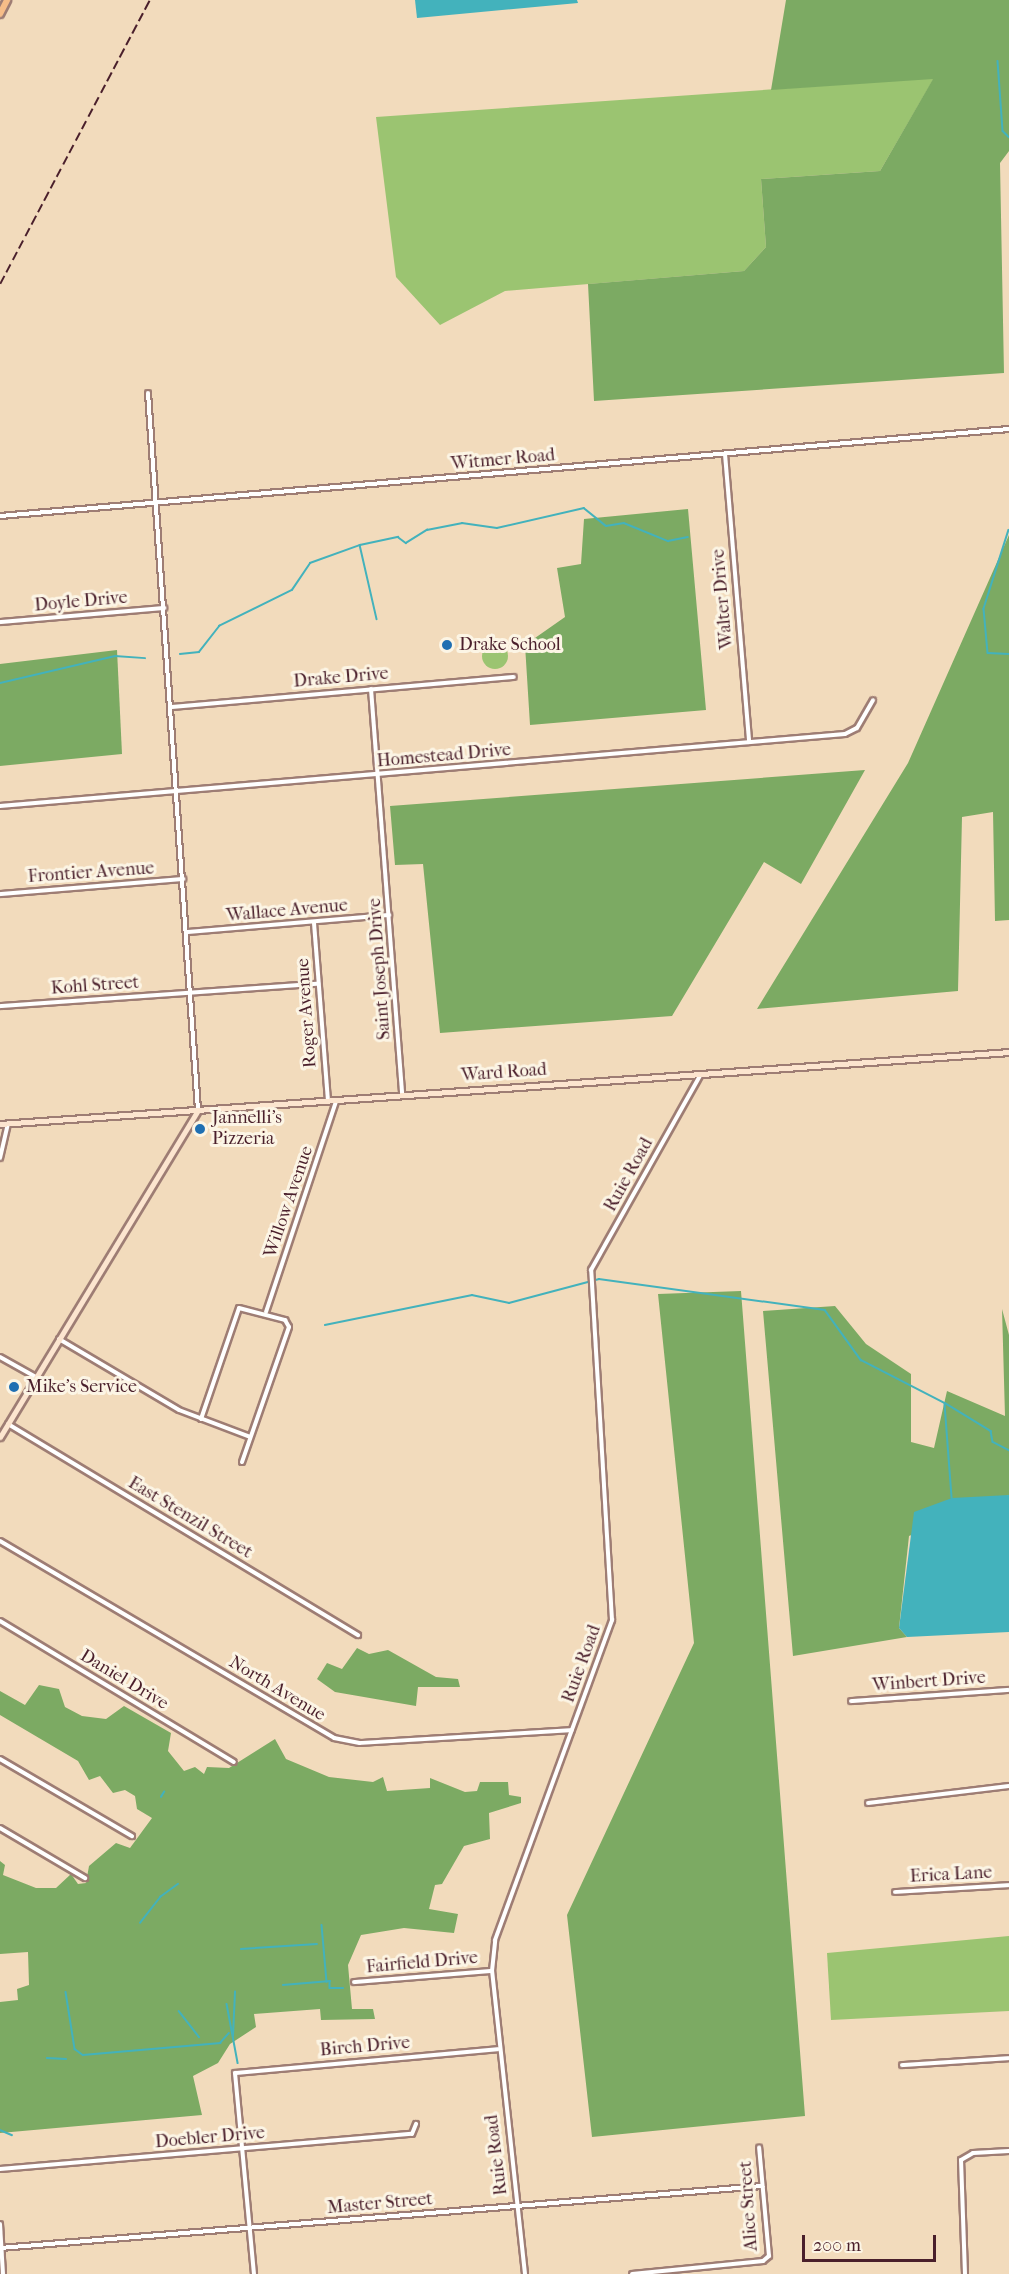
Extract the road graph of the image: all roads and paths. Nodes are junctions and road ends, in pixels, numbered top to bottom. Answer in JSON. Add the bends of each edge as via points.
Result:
{"nodes":[{"id":1,"x":7,"y":0,"type":"edge"},
{"id":2,"x":0,"y":14,"type":"edge"},
{"id":3,"x":148,"y":393,"type":"dead end"},
{"id":4,"x":1009,"y":429,"type":"edge"},
{"id":5,"x":724,"y":454,"type":"junction"},
{"id":6,"x":156,"y":503,"type":"junction"},
{"id":7,"x":0,"y":516,"type":"edge"},
{"id":8,"x":164,"y":608,"type":"junction"},
{"id":9,"x":0,"y":622,"type":"edge"},
{"id":10,"x":514,"y":677,"type":"dead end"},
{"id":11,"x":371,"y":689,"type":"junction"},
{"id":12,"x":873,"y":700,"type":"dead end"},
{"id":13,"x":171,"y":706,"type":"junction"},
{"id":14,"x":749,"y":742,"type":"junction"},
{"id":15,"x":380,"y":775,"type":"junction"},
{"id":16,"x":177,"y":791,"type":"junction"},
{"id":17,"x":0,"y":806,"type":"edge"},
{"id":18,"x":183,"y":879,"type":"junction"},
{"id":19,"x":0,"y":894,"type":"edge"},
{"id":20,"x":389,"y":915,"type":"junction"},
{"id":21,"x":314,"y":923,"type":"junction"},
{"id":22,"x":187,"y":932,"type":"junction"},
{"id":23,"x":318,"y":984,"type":"junction"},
{"id":24,"x":192,"y":993,"type":"junction"},
{"id":25,"x":0,"y":1006,"type":"edge"},
{"id":26,"x":1009,"y":1052,"type":"edge"},
{"id":27,"x":700,"y":1076,"type":"junction"},
{"id":28,"x":402,"y":1095,"type":"junction"},
{"id":29,"x":336,"y":1101,"type":"junction"},
{"id":30,"x":328,"y":1102,"type":"junction"},
{"id":31,"x":198,"y":1110,"type":"junction"},
{"id":32,"x":0,"y":1124,"type":"edge"},
{"id":33,"x":8,"y":1124,"type":"junction"},
{"id":34,"x":0,"y":1158,"type":"edge"},
{"id":35,"x":266,"y":1312,"type":"junction"},
{"id":36,"x":59,"y":1339,"type":"junction"},
{"id":37,"x":0,"y":1357,"type":"edge"},
{"id":38,"x":36,"y":1378,"type":"junction"},
{"id":39,"x":201,"y":1419,"type":"junction"},
{"id":40,"x":8,"y":1424,"type":"junction"},
{"id":41,"x":1,"y":1432,"type":"edge"},
{"id":42,"x":250,"y":1437,"type":"junction"},
{"id":43,"x":242,"y":1462,"type":"dead end"},
{"id":44,"x":0,"y":1541,"type":"edge"},
{"id":45,"x":0,"y":1621,"type":"edge"},
{"id":46,"x":358,"y":1635,"type":"dead end"},
{"id":47,"x":1009,"y":1690,"type":"edge"},
{"id":48,"x":851,"y":1701,"type":"dead end"},
{"id":49,"x":572,"y":1730,"type":"junction"},
{"id":50,"x":0,"y":1759,"type":"edge"},
{"id":51,"x":234,"y":1762,"type":"dead end"},
{"id":52,"x":1009,"y":1786,"type":"edge"},
{"id":53,"x":868,"y":1803,"type":"dead end"},
{"id":54,"x":0,"y":1828,"type":"edge"},
{"id":55,"x":132,"y":1836,"type":"dead end"},
{"id":56,"x":85,"y":1878,"type":"dead end"},
{"id":57,"x":1009,"y":1885,"type":"edge"},
{"id":58,"x":895,"y":1892,"type":"dead end"},
{"id":59,"x":492,"y":1971,"type":"junction"},
{"id":60,"x":354,"y":1982,"type":"dead end"},
{"id":61,"x":498,"y":2049,"type":"junction"},
{"id":62,"x":1009,"y":2058,"type":"edge"},
{"id":63,"x":902,"y":2065,"type":"dead end"},
{"id":64,"x":416,"y":2124,"type":"dead end"},
{"id":65,"x":759,"y":2147,"type":"dead end"},
{"id":66,"x":242,"y":2149,"type":"junction"},
{"id":67,"x":1009,"y":2151,"type":"edge"},
{"id":68,"x":0,"y":2169,"type":"edge"},
{"id":69,"x":762,"y":2186,"type":"junction"},
{"id":70,"x":517,"y":2206,"type":"junction"},
{"id":71,"x":0,"y":2224,"type":"edge"},
{"id":72,"x":250,"y":2228,"type":"junction"},
{"id":73,"x":1,"y":2248,"type":"edge"},
{"id":74,"x":3,"y":2274,"type":"edge"},
{"id":75,"x":254,"y":2274,"type":"edge"},
{"id":76,"x":525,"y":2274,"type":"edge"},
{"id":77,"x":632,"y":2274,"type":"edge"},
{"id":78,"x":965,"y":2274,"type":"edge"}],
"edges":[{"from":1,"to":2,"type":"main road"},
{"from":3,"to":6,"type":"street"},
{"from":4,"to":5,"type":"street","name":"Witmer Road"},
{"from":5,"to":6,"type":"street","name":"Witmer Road"},
{"from":5,"to":14,"type":"street","name":"Walter Drive"},
{"from":6,"to":7,"type":"street","name":"Witmer Road"},
{"from":6,"to":8,"type":"street"},
{"from":8,"to":9,"type":"street","name":"Doyle Drive"},
{"from":8,"to":13,"type":"street"},
{"from":10,"to":11,"type":"street","name":"Drake Drive"},
{"from":11,"to":13,"type":"street","name":"Drake Drive"},
{"from":11,"to":15,"type":"street","name":"Saint Joseph Drive"},
{"from":12,"to":14,"type":"street","name":"Homestead Drive","via":[[857,728],[844,734]]},
{"from":13,"to":16,"type":"street"},
{"from":14,"to":15,"type":"street","name":"Homestead Drive"},
{"from":15,"to":16,"type":"street","name":"Homestead Drive"},
{"from":15,"to":20,"type":"street","name":"Saint Joseph Drive"},
{"from":16,"to":17,"type":"street","name":"Homestead Drive"},
{"from":16,"to":18,"type":"street"},
{"from":18,"to":19,"type":"street","name":"Frontier Avenue"},
{"from":18,"to":22,"type":"street"},
{"from":20,"to":21,"type":"street","name":"Wallace Avenue"},
{"from":20,"to":28,"type":"street","name":"Saint Joseph Drive"},
{"from":21,"to":22,"type":"street","name":"Wallace Avenue"},
{"from":21,"to":23,"type":"street","name":"Roger Avenue"},
{"from":22,"to":24,"type":"street"},
{"from":23,"to":24,"type":"street","name":"Kohl Street"},
{"from":23,"to":30,"type":"street","name":"Roger Avenue"},
{"from":24,"to":25,"type":"street","name":"Kohl Street"},
{"from":24,"to":31,"type":"street"},
{"from":26,"to":27,"type":"main road","name":"Ward Road"},
{"from":27,"to":28,"type":"main road","name":"Ward Road"},
{"from":27,"to":49,"type":"street","name":"Ruie Road","via":[[591,1270],[614,1597],[612,1620]]},
{"from":28,"to":29,"type":"main road","name":"Ward Road"},
{"from":29,"to":30,"type":"main road","name":"Ward Road"},
{"from":29,"to":35,"type":"street","name":"Willow Avenue"},
{"from":30,"to":31,"type":"main road","name":"Ward Road"},
{"from":31,"to":33,"type":"main road","name":"Ward Road"},
{"from":31,"to":36,"type":"main road"},
{"from":32,"to":33,"type":"main road","name":"Ward Road"},
{"from":33,"to":34,"type":"street"},
{"from":35,"to":39,"type":"street","via":[[238,1308]]},
{"from":35,"to":42,"type":"street","via":[[285,1320],[289,1327]]},
{"from":36,"to":38,"type":"main road"},
{"from":36,"to":39,"type":"street"},
{"from":37,"to":38,"type":"street"},
{"from":38,"to":40,"type":"main road"},
{"from":39,"to":42,"type":"street"},
{"from":40,"to":41,"type":"main road"},
{"from":40,"to":46,"type":"street","name":"East Stenzil Street"},
{"from":42,"to":43,"type":"street"},
{"from":44,"to":49,"type":"street","name":"North Avenue","via":[[334,1738],[360,1743]]},
{"from":45,"to":51,"type":"street","name":"Daniel Drive"},
{"from":47,"to":48,"type":"street","name":"Winbert Drive"},
{"from":49,"to":59,"type":"street","name":"Ruie Road","via":[[495,1940]]},
{"from":50,"to":55,"type":"street"},
{"from":52,"to":53,"type":"street"},
{"from":54,"to":56,"type":"street"},
{"from":57,"to":58,"type":"street","name":"Erica Lane"},
{"from":59,"to":60,"type":"street","name":"Fairfield Drive"},
{"from":59,"to":61,"type":"street","name":"Ruie Road"},
{"from":61,"to":66,"type":"street","name":"Birch Drive","via":[[235,2073]]},
{"from":61,"to":70,"type":"street","name":"Ruie Road"},
{"from":62,"to":63,"type":"street"},
{"from":64,"to":66,"type":"street","name":"Doebler Drive","via":[[412,2134]]},
{"from":65,"to":69,"type":"street","name":"Alice Street"},
{"from":66,"to":68,"type":"street","name":"Doebler Drive"},
{"from":66,"to":72,"type":"street"},
{"from":67,"to":78,"type":"street","via":[[973,2153],[961,2160],[958,2169]]},
{"from":69,"to":70,"type":"street","name":"Master Street"},
{"from":69,"to":77,"type":"street","name":"Alice Street","via":[[769,2256],[763,2261]]},
{"from":70,"to":72,"type":"street","name":"Master Street"},
{"from":70,"to":76,"type":"street","name":"Ruie Road"},
{"from":71,"to":73,"type":"street"},
{"from":72,"to":73,"type":"street","name":"Master Street"},
{"from":72,"to":75,"type":"street"},
{"from":73,"to":74,"type":"street"}]}
